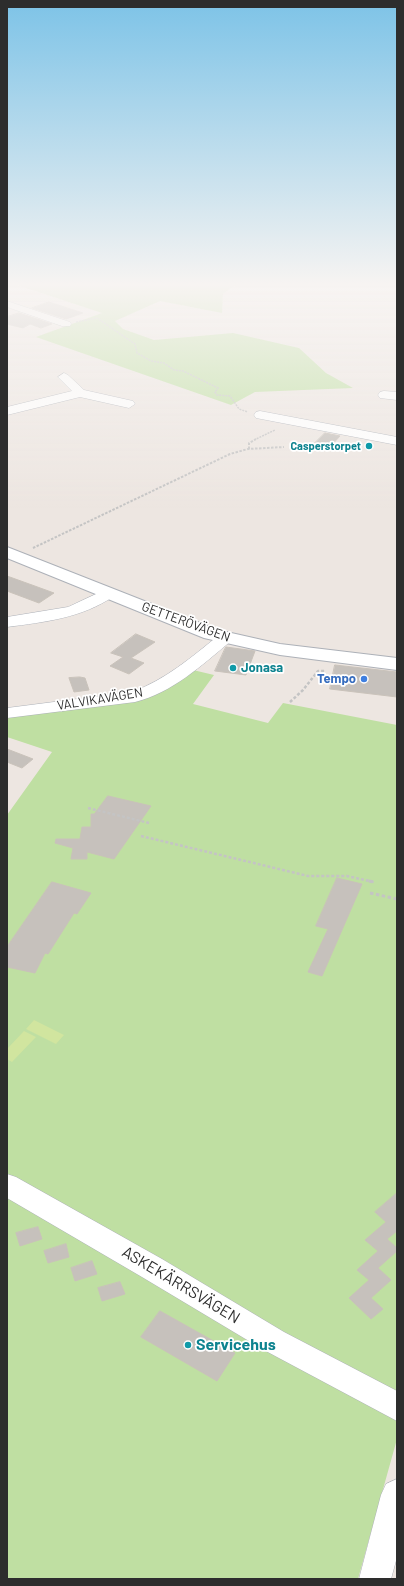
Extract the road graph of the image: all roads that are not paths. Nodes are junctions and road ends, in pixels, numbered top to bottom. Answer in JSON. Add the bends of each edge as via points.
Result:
{"nodes":[{"id":1,"x":64,"y":377,"type":"dead end"},
{"id":2,"x":80,"y":393,"type":"junction"},
{"id":3,"x":384,"y":395,"type":"dead end"},
{"id":4,"x":397,"y":396,"type":"edge"},
{"id":5,"x":129,"y":404,"type":"dead end"},
{"id":6,"x":7,"y":412,"type":"edge"},
{"id":7,"x":260,"y":415,"type":"road end"},
{"id":8,"x":397,"y":441,"type":"edge"},
{"id":9,"x":11,"y":554,"type":"edge"},
{"id":10,"x":109,"y":593,"type":"junction"},
{"id":11,"x":7,"y":622,"type":"edge"},
{"id":12,"x":225,"y":638,"type":"junction"},
{"id":13,"x":397,"y":664,"type":"edge"},
{"id":14,"x":7,"y":713,"type":"edge"},
{"id":15,"x":7,"y":1185,"type":"edge"},
{"id":16,"x":397,"y":1407,"type":"edge"},
{"id":17,"x":397,"y":1495,"type":"edge"},
{"id":18,"x":375,"y":1579,"type":"edge"}],
"edges":[{"from":1,"to":2,"type":"street"},
{"from":2,"to":5,"type":"street"},
{"from":2,"to":6,"type":"street"},
{"from":3,"to":4,"type":"street"},
{"from":7,"to":8,"type":"street"},
{"from":9,"to":10,"type":"street","name":"GETTERÖVÄGEN"},
{"from":10,"to":11,"type":"street","via":[[100,599],[51,616]]},
{"from":10,"to":12,"type":"street","name":"GETTERÖVÄGEN"},
{"from":12,"to":13,"type":"street","name":"GETTERÖVÄGEN","via":[[284,650]]},
{"from":12,"to":14,"type":"street","name":"VALVIKAVÄGEN","via":[[170,679],[135,697]]},
{"from":15,"to":16,"type":"street","name":"ASKEKÄRRSVÄGEN","via":[[274,1340]]},
{"from":17,"to":18,"type":"street"}]}
